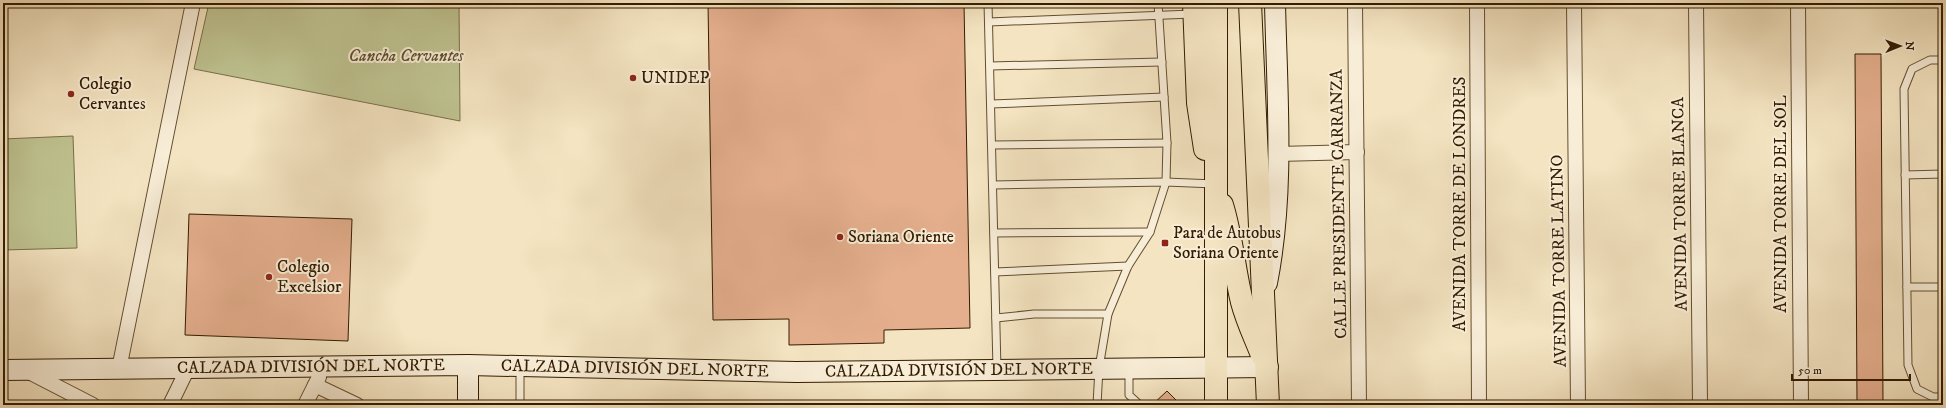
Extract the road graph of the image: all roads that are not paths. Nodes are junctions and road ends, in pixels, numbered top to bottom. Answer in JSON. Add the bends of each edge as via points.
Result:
{"nodes":[{"id":1,"x":193,"y":3,"type":"edge"},
{"id":2,"x":988,"y":3,"type":"edge"},
{"id":3,"x":1158,"y":3,"type":"edge"},
{"id":4,"x":1216,"y":3,"type":"edge"},
{"id":5,"x":1250,"y":3,"type":"edge"},
{"id":6,"x":1275,"y":3,"type":"edge"},
{"id":7,"x":1355,"y":3,"type":"edge"},
{"id":8,"x":1477,"y":3,"type":"edge"},
{"id":9,"x":1574,"y":3,"type":"edge"},
{"id":10,"x":1696,"y":3,"type":"edge"},
{"id":11,"x":1798,"y":3,"type":"edge"},
{"id":12,"x":1194,"y":8,"type":"edge"},
{"id":13,"x":1159,"y":16,"type":"junction"},
{"id":14,"x":989,"y":22,"type":"junction"},
{"id":15,"x":1943,"y":60,"type":"edge"},
{"id":16,"x":1162,"y":62,"type":"junction"},
{"id":17,"x":990,"y":66,"type":"junction"},
{"id":18,"x":1164,"y":97,"type":"junction"},
{"id":19,"x":991,"y":104,"type":"junction"},
{"id":20,"x":1167,"y":143,"type":"junction"},
{"id":21,"x":992,"y":145,"type":"junction"},
{"id":22,"x":1357,"y":152,"type":"junction"},
{"id":23,"x":1278,"y":154,"type":"junction"},
{"id":24,"x":1943,"y":174,"type":"edge"},
{"id":25,"x":1905,"y":175,"type":"junction"},
{"id":26,"x":1166,"y":182,"type":"junction"},
{"id":27,"x":1215,"y":184,"type":"junction"},
{"id":28,"x":993,"y":185,"type":"junction"},
{"id":29,"x":1150,"y":232,"type":"junction"},
{"id":30,"x":994,"y":233,"type":"junction"},
{"id":31,"x":1128,"y":266,"type":"junction"},
{"id":32,"x":995,"y":272,"type":"junction"},
{"id":33,"x":1907,"y":287,"type":"junction"},
{"id":34,"x":1943,"y":287,"type":"edge"},
{"id":35,"x":1264,"y":299,"type":"junction"},
{"id":36,"x":1108,"y":314,"type":"junction"},
{"id":37,"x":996,"y":318,"type":"junction"},
{"id":38,"x":468,"y":365,"type":"junction"},
{"id":39,"x":520,"y":365,"type":"junction"},
{"id":40,"x":324,"y":366,"type":"junction"},
{"id":41,"x":1215,"y":367,"type":"junction"},
{"id":42,"x":1268,"y":367,"type":"junction"},
{"id":43,"x":188,"y":368,"type":"junction"},
{"id":44,"x":1099,"y":368,"type":"junction"},
{"id":45,"x":1129,"y":368,"type":"junction"},
{"id":46,"x":23,"y":369,"type":"junction"},
{"id":47,"x":119,"y":369,"type":"junction"},
{"id":48,"x":997,"y":369,"type":"junction"},
{"id":49,"x":3,"y":370,"type":"edge"},
{"id":50,"x":315,"y":385,"type":"junction"},
{"id":51,"x":1933,"y":397,"type":"junction"},
{"id":52,"x":1943,"y":397,"type":"edge"},
{"id":53,"x":94,"y":405,"type":"edge"},
{"id":54,"x":170,"y":405,"type":"edge"},
{"id":55,"x":305,"y":405,"type":"edge"},
{"id":56,"x":357,"y":405,"type":"edge"},
{"id":57,"x":468,"y":405,"type":"edge"},
{"id":58,"x":520,"y":405,"type":"edge"},
{"id":59,"x":1097,"y":405,"type":"edge"},
{"id":60,"x":1140,"y":405,"type":"edge"},
{"id":61,"x":1216,"y":405,"type":"edge"},
{"id":62,"x":1268,"y":405,"type":"edge"},
{"id":63,"x":1359,"y":405,"type":"edge"},
{"id":64,"x":1479,"y":405,"type":"edge"},
{"id":65,"x":1578,"y":405,"type":"edge"},
{"id":66,"x":1700,"y":405,"type":"edge"},
{"id":67,"x":1801,"y":405,"type":"edge"},
{"id":68,"x":1940,"y":405,"type":"edge"}],
"edges":[{"from":1,"to":47,"type":"street"},
{"from":2,"to":14,"type":"lane"},
{"from":3,"to":13,"type":"lane"},
{"from":4,"to":27,"type":"main road"},
{"from":5,"to":35,"type":"main road"},
{"from":6,"to":23,"type":"main road"},
{"from":7,"to":22,"type":"street","name":"CALLE PRESIDENTE CARRANZA"},
{"from":8,"to":64,"type":"street","name":"AVENIDA TORRE DE LONDRES"},
{"from":9,"to":65,"type":"street","name":"AVENIDA TORRE LATINO"},
{"from":10,"to":66,"type":"street","name":"AVENIDA TORRE BLANCA"},
{"from":11,"to":67,"type":"street","name":"AVENIDA TORRE DEL SOL"},
{"from":12,"to":13,"type":"lane"},
{"from":12,"to":27,"type":"main road","via":[[1198,103],[1203,143]]},
{"from":13,"to":14,"type":"lane"},
{"from":13,"to":16,"type":"lane"},
{"from":14,"to":17,"type":"lane"},
{"from":15,"to":25,"type":"lane","via":[[1930,60],[1912,69],[1904,89]]},
{"from":16,"to":17,"type":"lane"},
{"from":16,"to":18,"type":"lane"},
{"from":17,"to":19,"type":"lane"},
{"from":18,"to":19,"type":"lane"},
{"from":18,"to":20,"type":"lane"},
{"from":19,"to":21,"type":"lane"},
{"from":20,"to":21,"type":"lane"},
{"from":20,"to":26,"type":"lane"},
{"from":21,"to":28,"type":"lane"},
{"from":22,"to":23,"type":"street"},
{"from":22,"to":63,"type":"street","name":"CALLE PRESIDENTE CARRANZA"},
{"from":23,"to":35,"type":"main road","via":[[1277,220]]},
{"from":24,"to":25,"type":"lane"},
{"from":25,"to":33,"type":"lane"},
{"from":26,"to":27,"type":"lane"},
{"from":26,"to":28,"type":"lane"},
{"from":26,"to":29,"type":"lane"},
{"from":27,"to":41,"type":"main road"},
{"from":27,"to":42,"type":"main road","via":[[1230,230],[1248,322]]},
{"from":28,"to":30,"type":"lane"},
{"from":29,"to":30,"type":"lane"},
{"from":29,"to":31,"type":"lane"},
{"from":30,"to":32,"type":"lane"},
{"from":31,"to":32,"type":"lane"},
{"from":31,"to":36,"type":"lane"},
{"from":32,"to":37,"type":"lane"},
{"from":33,"to":34,"type":"lane"},
{"from":33,"to":51,"type":"lane","via":[[1908,366],[1917,389]]},
{"from":35,"to":42,"type":"main road"},
{"from":36,"to":37,"type":"lane","via":[[1034,314]]},
{"from":36,"to":44,"type":"lane"},
{"from":37,"to":48,"type":"lane"},
{"from":38,"to":39,"type":"main road","name":"CALZADA DIVISIÓN DEL NORTE"},
{"from":38,"to":40,"type":"main road","name":"CALZADA DIVISIÓN DEL NORTE"},
{"from":38,"to":57,"type":"main road"},
{"from":39,"to":48,"type":"main road","name":"CALZADA DIVISIÓN DEL NORTE","via":[[796,372]]},
{"from":39,"to":58,"type":"lane"},
{"from":40,"to":43,"type":"main road","name":"CALZADA DIVISIÓN DEL NORTE"},
{"from":40,"to":50,"type":"street"},
{"from":41,"to":42,"type":"main road","name":"CALZADA DIVISIÓN DEL NORTE"},
{"from":41,"to":45,"type":"main road","name":"CALZADA DIVISIÓN DEL NORTE"},
{"from":41,"to":61,"type":"main road"},
{"from":42,"to":62,"type":"main road"},
{"from":43,"to":47,"type":"main road","name":"CALZADA DIVISIÓN DEL NORTE"},
{"from":43,"to":54,"type":"street"},
{"from":44,"to":45,"type":"main road","name":"CALZADA DIVISIÓN DEL NORTE"},
{"from":44,"to":48,"type":"main road","name":"CALZADA DIVISIÓN DEL NORTE"},
{"from":44,"to":59,"type":"lane"},
{"from":45,"to":60,"type":"lane","via":[[1129,394]]},
{"from":46,"to":47,"type":"main road","name":"CALZADA DIVISIÓN DEL NORTE"},
{"from":46,"to":49,"type":"main road","name":"CALZADA DIVISIÓN DEL NORTE"},
{"from":46,"to":53,"type":"street"},
{"from":50,"to":55,"type":"street"},
{"from":50,"to":56,"type":"street"},
{"from":51,"to":52,"type":"lane"},
{"from":51,"to":68,"type":"lane"}]}
